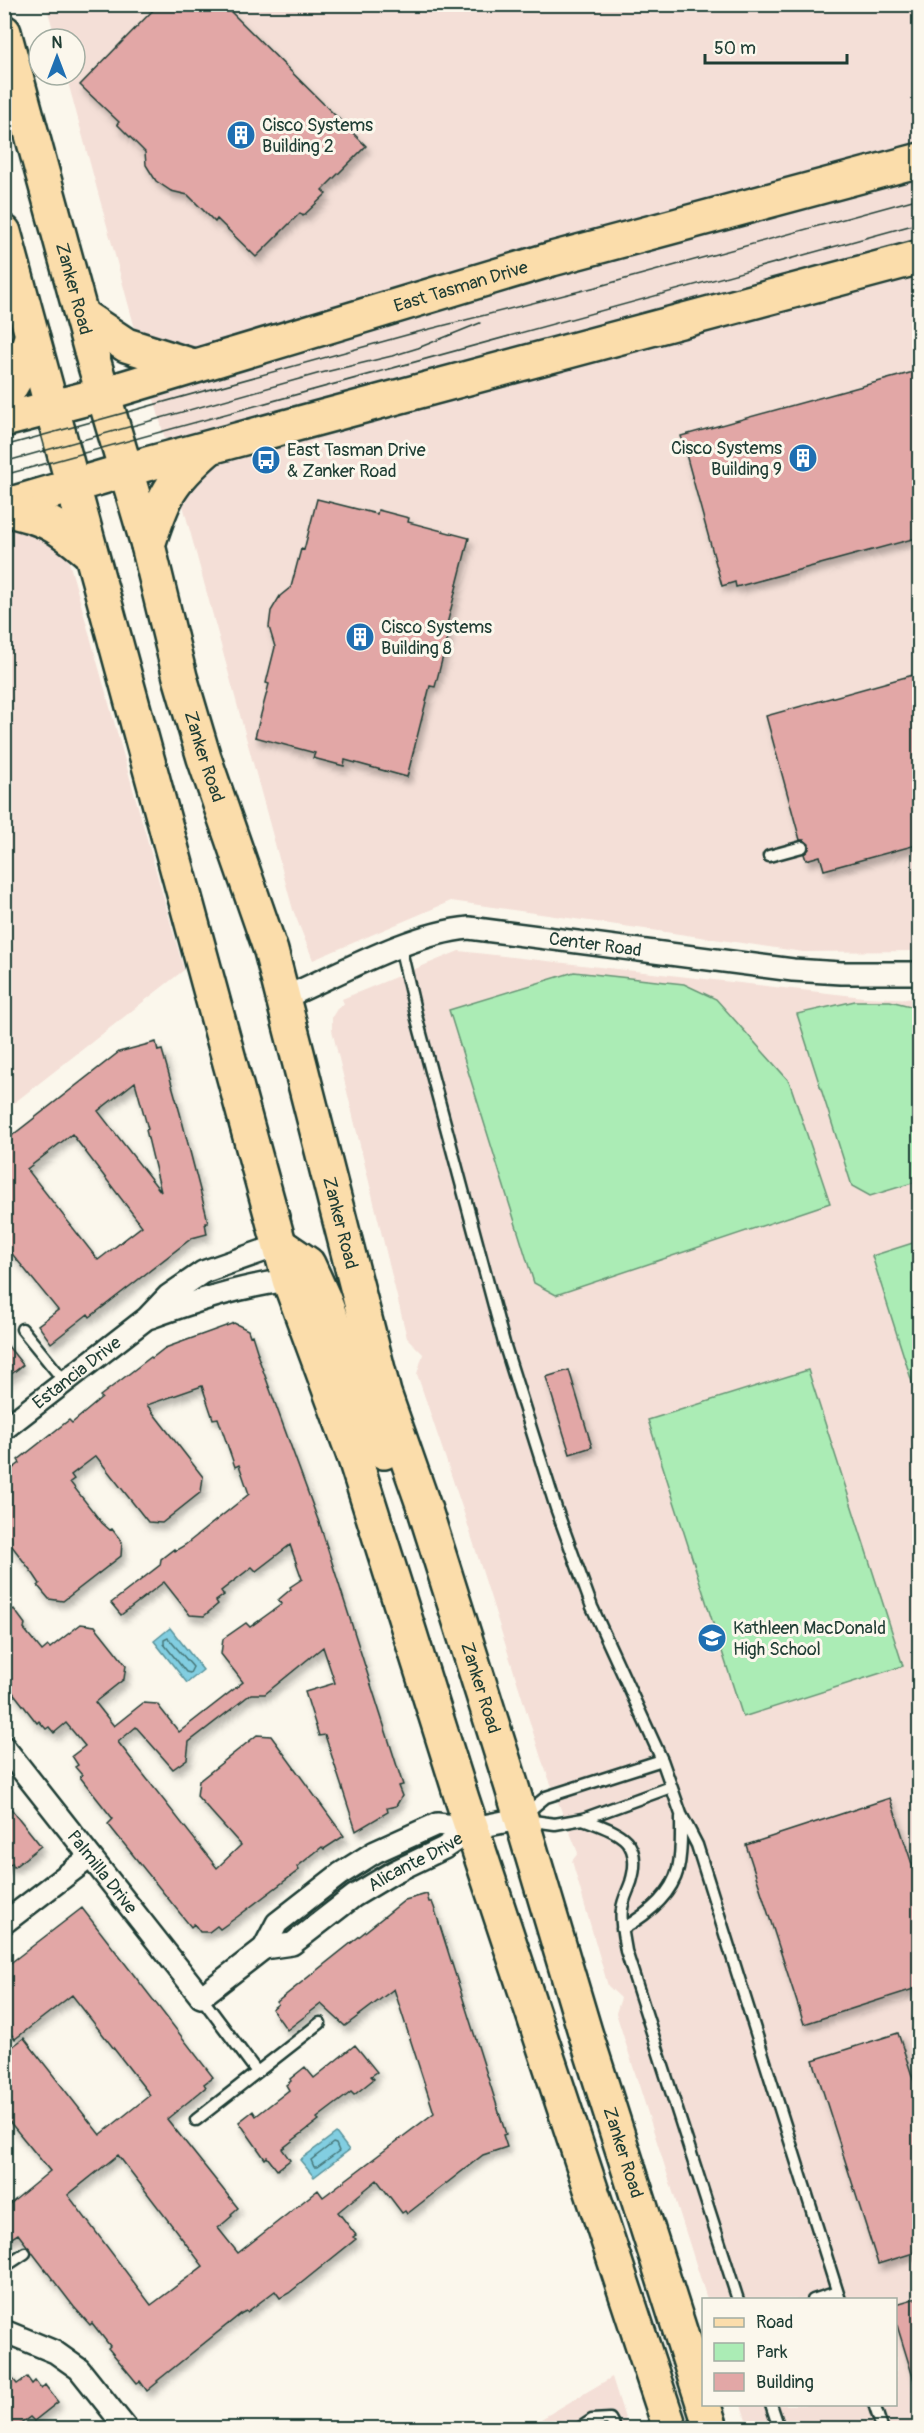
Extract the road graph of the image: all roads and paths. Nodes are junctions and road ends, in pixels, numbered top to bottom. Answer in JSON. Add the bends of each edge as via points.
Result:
{"nodes":[{"id":1,"x":4,"y":32,"type":"edge"},
{"id":2,"x":920,"y":160,"type":"edge"},
{"id":3,"x":4,"y":232,"type":"edge"},
{"id":4,"x":920,"y":257,"type":"edge"},
{"id":5,"x":81,"y":315,"type":"junction"},
{"id":6,"x":32,"y":335,"type":"junction"},
{"id":7,"x":193,"y":366,"type":"junction"},
{"id":8,"x":103,"y":394,"type":"junction"},
{"id":9,"x":4,"y":398,"type":"edge"},
{"id":10,"x":51,"y":408,"type":"junction"},
{"id":11,"x":4,"y":420,"type":"edge"},
{"id":12,"x":211,"y":447,"type":"junction"},
{"id":13,"x":126,"y":470,"type":"junction"},
{"id":14,"x":73,"y":486,"type":"junction"},
{"id":15,"x":4,"y":508,"type":"edge"},
{"id":16,"x":148,"y":545,"type":"junction"},
{"id":17,"x":91,"y":554,"type":"junction"},
{"id":18,"x":802,"y":847,"type":"dead end"},
{"id":19,"x":769,"y":856,"type":"dead end"},
{"id":20,"x":400,"y":946,"type":"junction"},
{"id":21,"x":920,"y":973,"type":"edge"},
{"id":22,"x":284,"y":998,"type":"junction"},
{"id":23,"x":280,"y":1245,"type":"junction"},
{"id":24,"x":289,"y":1280,"type":"junction"},
{"id":25,"x":147,"y":1318,"type":"junction"},
{"id":26,"x":22,"y":1329,"type":"dead end"},
{"id":27,"x":65,"y":1382,"type":"junction"},
{"id":28,"x":4,"y":1429,"type":"edge"},
{"id":29,"x":424,"y":1507,"type":"junction"},
{"id":30,"x":4,"y":1747,"type":"edge"},
{"id":31,"x":662,"y":1760,"type":"junction"},
{"id":32,"x":671,"y":1787,"type":"junction"},
{"id":33,"x":681,"y":1814,"type":"junction"},
{"id":34,"x":519,"y":1819,"type":"junction"},
{"id":35,"x":583,"y":1819,"type":"junction"},
{"id":36,"x":473,"y":1828,"type":"junction"},
{"id":37,"x":90,"y":1857,"type":"junction"},
{"id":38,"x":4,"y":1923,"type":"edge"},
{"id":39,"x":622,"y":1929,"type":"junction"},
{"id":40,"x":201,"y":1997,"type":"junction"},
{"id":41,"x":320,"y":2023,"type":"dead end"},
{"id":42,"x":257,"y":2072,"type":"junction"},
{"id":43,"x":196,"y":2120,"type":"dead end"},
{"id":44,"x":26,"y":2253,"type":"dead end"},
{"id":45,"x":4,"y":2267,"type":"edge"},
{"id":46,"x":839,"y":2296,"type":"edge"},
{"id":47,"x":737,"y":2298,"type":"edge"},
{"id":48,"x":4,"y":2331,"type":"edge"},
{"id":49,"x":702,"y":2400,"type":"edge"},
{"id":50,"x":704,"y":2406,"type":"edge"},
{"id":51,"x":772,"y":2406,"type":"edge"},
{"id":52,"x":875,"y":2406,"type":"edge"},
{"id":53,"x":126,"y":2428,"type":"edge"},
{"id":54,"x":580,"y":2428,"type":"edge"},
{"id":55,"x":615,"y":2428,"type":"edge"},
{"id":56,"x":670,"y":2428,"type":"edge"},
{"id":57,"x":711,"y":2428,"type":"edge"},
{"id":58,"x":778,"y":2428,"type":"edge"},
{"id":59,"x":882,"y":2428,"type":"edge"}],
"edges":[{"from":1,"to":5,"type":"main road","name":"Zanker Road"},
{"from":2,"to":7,"type":"main road","name":"East Tasman Drive","via":[[552,259]]},
{"from":3,"to":6,"type":"main road"},
{"from":4,"to":12,"type":"main road"},
{"from":5,"to":7,"type":"main road","via":[[126,345]]},
{"from":5,"to":8,"type":"main road","name":"Zanker Road"},
{"from":6,"to":9,"type":"main road","via":[[18,374]]},
{"from":6,"to":10,"type":"main road"},
{"from":7,"to":8,"type":"main road","name":"East Tasman Drive"},
{"from":8,"to":10,"type":"main road","name":"East Tasman Drive"},
{"from":8,"to":13,"type":"main road","name":"Zanker Road"},
{"from":10,"to":11,"type":"main road","name":"East Tasman Drive"},
{"from":10,"to":14,"type":"main road"},
{"from":12,"to":13,"type":"main road"},
{"from":12,"to":16,"type":"main road","via":[[184,470],[166,494]]},
{"from":13,"to":14,"type":"main road"},
{"from":13,"to":16,"type":"main road","name":"Zanker Road"},
{"from":14,"to":15,"type":"main road"},
{"from":14,"to":17,"type":"main road"},
{"from":15,"to":17,"type":"main road","via":[[40,517]]},
{"from":16,"to":22,"type":"main road","name":"Zanker Road","via":[[200,746]]},
{"from":17,"to":23,"type":"main road"},
{"from":18,"to":19,"type":"lane"},
{"from":20,"to":21,"type":"street","name":"Center Road","via":[[437,933],[469,928],[793,970]]},
{"from":20,"to":22,"type":"street","name":"Center Road"},
{"from":20,"to":31,"type":"lane","via":[[504,1343],[549,1485],[592,1607]]},
{"from":22,"to":29,"type":"main road","name":"Zanker Road","via":[[373,1353]]},
{"from":23,"to":24,"type":"main road"},
{"from":23,"to":25,"type":"street","name":"Estancia Drive","via":[[202,1272],[168,1296]]},
{"from":23,"to":29,"type":"main road","via":[[308,1264],[378,1443]]},
{"from":24,"to":25,"type":"street","name":"Estancia Drive","via":[[205,1298]]},
{"from":24,"to":36,"type":"main road","via":[[355,1459]]},
{"from":25,"to":27,"type":"street","name":"Estancia Drive"},
{"from":26,"to":27,"type":"lane"},
{"from":27,"to":28,"type":"street","name":"Estancia Drive"},
{"from":29,"to":34,"type":"main road","name":"Zanker Road"},
{"from":30,"to":37,"type":"street","name":"Palmilla Drive"},
{"from":31,"to":32,"type":"lane"},
{"from":31,"to":34,"type":"lane","via":[[546,1797]]},
{"from":32,"to":33,"type":"lane"},
{"from":32,"to":35,"type":"lane"},
{"from":33,"to":39,"type":"lane","via":[[678,1871],[663,1896],[642,1917]]},
{"from":33,"to":46,"type":"lane","via":[[698,1845]]},
{"from":34,"to":35,"type":"lane","via":[[555,1824]]},
{"from":34,"to":36,"type":"street"},
{"from":34,"to":49,"type":"main road","name":"Zanker Road"},
{"from":35,"to":39,"type":"lane","via":[[619,1834],[633,1850],[636,1863],[622,1909]]},
{"from":36,"to":40,"type":"street","name":"Alicante Drive","via":[[354,1896],[292,1944],[264,1948]]},
{"from":36,"to":56,"type":"main road"},
{"from":37,"to":38,"type":"street"},
{"from":37,"to":40,"type":"street","name":"Palmilla Drive"},
{"from":39,"to":47,"type":"lane"},
{"from":40,"to":42,"type":"lane"},
{"from":41,"to":42,"type":"lane"},
{"from":42,"to":43,"type":"lane"},
{"from":44,"to":45,"type":"lane"},
{"from":48,"to":53,"type":"street","via":[[55,2352],[79,2369]]},
{"from":50,"to":57,"type":"main road","name":"Zanker Road"},
{"from":51,"to":58,"type":"lane"},
{"from":52,"to":59,"type":"lane"},
{"from":54,"to":55,"type":"lane","via":[[591,2420],[610,2419]]}]}
